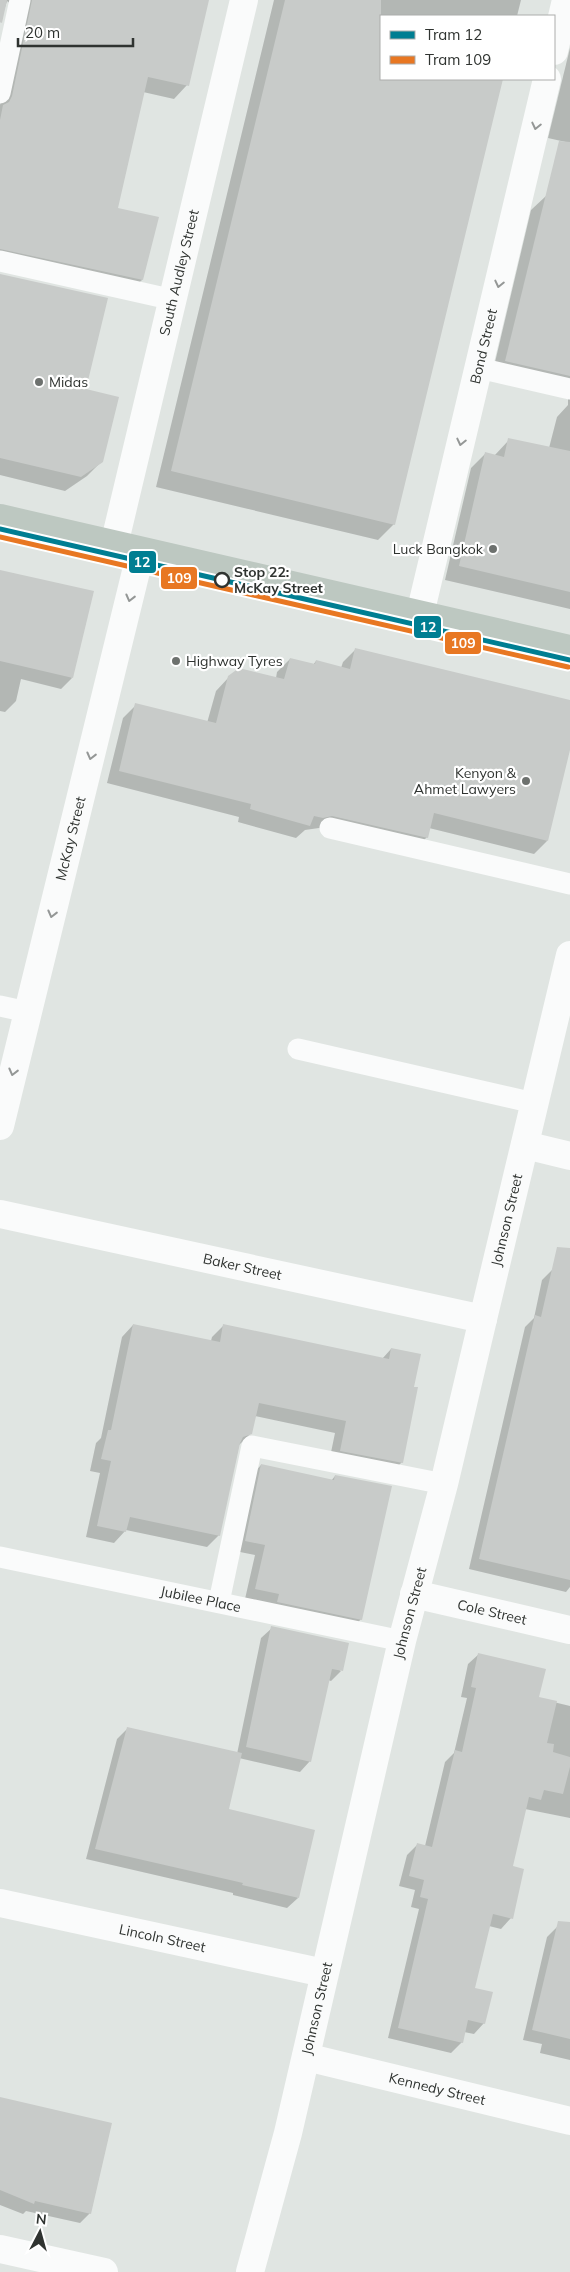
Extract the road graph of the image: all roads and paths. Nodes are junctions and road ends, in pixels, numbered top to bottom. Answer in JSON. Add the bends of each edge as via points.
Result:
{"nodes":[{"id":1,"x":20,"y":0,"type":"edge"},
{"id":2,"x":244,"y":0,"type":"edge"},
{"id":3,"x":566,"y":0,"type":"edge"},
{"id":4,"x":555,"y":47,"type":"edge"},
{"id":5,"x":547,"y":80,"type":"edge"},
{"id":6,"x":0,"y":93,"type":"edge"},
{"id":7,"x":0,"y":261,"type":"edge"},
{"id":8,"x":174,"y":300,"type":"junction"},
{"id":9,"x":479,"y":368,"type":"junction"},
{"id":10,"x":570,"y":389,"type":"edge"},
{"id":11,"x":0,"y":518,"type":"edge"},
{"id":12,"x":114,"y":545,"type":"junction"},
{"id":13,"x":141,"y":551,"type":"junction"},
{"id":14,"x":420,"y":614,"type":"junction"},
{"id":15,"x":570,"y":649,"type":"edge"},
{"id":16,"x":330,"y":828,"type":"dead end"},
{"id":17,"x":570,"y":884,"type":"edge"},
{"id":18,"x":570,"y":954,"type":"edge"},
{"id":19,"x":0,"y":1006,"type":"edge"},
{"id":20,"x":28,"y":1012,"type":"junction"},
{"id":21,"x":298,"y":1049,"type":"dead end"},
{"id":22,"x":534,"y":1103,"type":"junction"},
{"id":23,"x":0,"y":1126,"type":"edge"},
{"id":24,"x":524,"y":1145,"type":"junction"},
{"id":25,"x":570,"y":1156,"type":"edge"},
{"id":26,"x":0,"y":1214,"type":"edge"},
{"id":27,"x":483,"y":1319,"type":"junction"},
{"id":28,"x":444,"y":1484,"type":"junction"},
{"id":29,"x":0,"y":1557,"type":"edge"},
{"id":30,"x":414,"y":1594,"type":"junction"},
{"id":31,"x":219,"y":1602,"type":"junction"},
{"id":32,"x":570,"y":1630,"type":"edge"},
{"id":33,"x":402,"y":1641,"type":"junction"},
{"id":34,"x":0,"y":1902,"type":"edge"},
{"id":35,"x":324,"y":1973,"type":"junction"},
{"id":36,"x":306,"y":2057,"type":"junction"},
{"id":37,"x":570,"y":2121,"type":"edge"},
{"id":38,"x":0,"y":2249,"type":"edge"},
{"id":39,"x":104,"y":2272,"type":"edge"},
{"id":40,"x":250,"y":2272,"type":"edge"}],
"edges":[{"from":1,"to":6,"type":"lane"},
{"from":2,"to":8,"type":"street","name":"South Audley Street"},
{"from":3,"to":4,"type":"street"},
{"from":5,"to":9,"type":"street","name":"Bond Street","one_way":true},
{"from":7,"to":8,"type":"lane"},
{"from":8,"to":12,"type":"street","name":"South Audley Street"},
{"from":9,"to":10,"type":"lane"},
{"from":9,"to":14,"type":"street","name":"Bond Street","one_way":true},
{"from":11,"to":12,"type":"main road"},
{"from":12,"to":13,"type":"main road"},
{"from":13,"to":14,"type":"main road"},
{"from":13,"to":20,"type":"street","name":"McKay Street","one_way":true},
{"from":14,"to":15,"type":"main road"},
{"from":16,"to":17,"type":"lane"},
{"from":18,"to":22,"type":"street","name":"Johnson Street"},
{"from":19,"to":20,"type":"lane"},
{"from":20,"to":23,"type":"street","name":"McKay Street","one_way":true},
{"from":21,"to":22,"type":"lane"},
{"from":22,"to":24,"type":"street","name":"Johnson Street"},
{"from":24,"to":25,"type":"street"},
{"from":24,"to":27,"type":"street","name":"Johnson Street"},
{"from":26,"to":27,"type":"street","name":"Baker Street"},
{"from":27,"to":28,"type":"street","name":"Johnson Street"},
{"from":28,"to":30,"type":"street","name":"Johnson Street"},
{"from":28,"to":31,"type":"lane","via":[[252,1446]]},
{"from":29,"to":31,"type":"lane","name":"Jubilee Place"},
{"from":30,"to":32,"type":"street","name":"Cole Street"},
{"from":30,"to":33,"type":"street","name":"Johnson Street"},
{"from":31,"to":33,"type":"lane","name":"Jubilee Place"},
{"from":33,"to":35,"type":"street","name":"Johnson Street"},
{"from":34,"to":35,"type":"street","name":"Lincoln Street"},
{"from":35,"to":36,"type":"street","name":"Johnson Street"},
{"from":36,"to":37,"type":"street","name":"Kennedy Street"},
{"from":36,"to":40,"type":"street","name":"Johnson Street"},
{"from":38,"to":39,"type":"street"}]}
